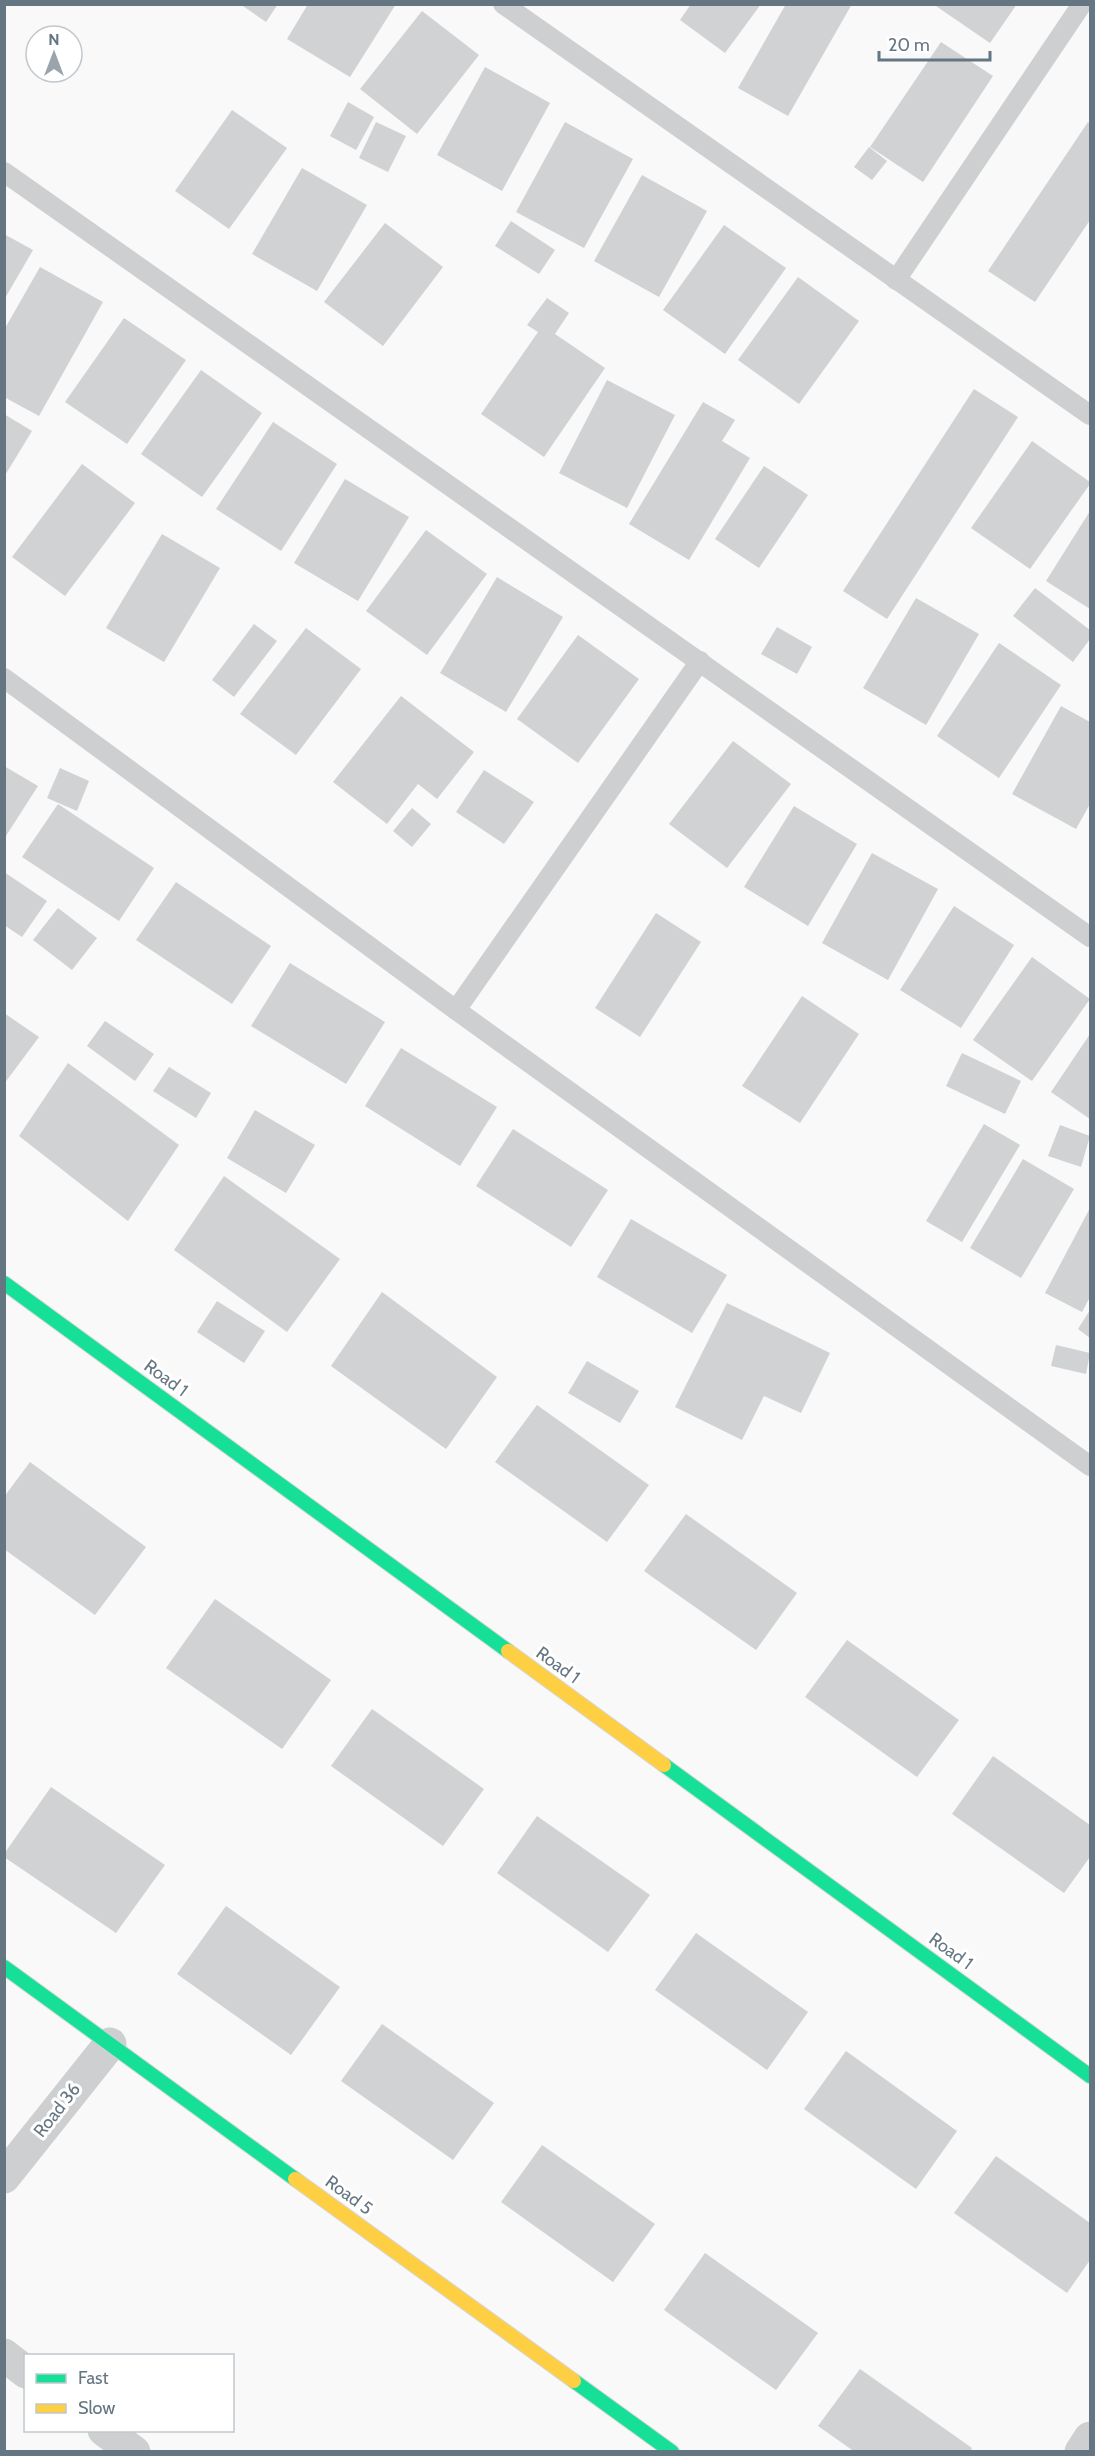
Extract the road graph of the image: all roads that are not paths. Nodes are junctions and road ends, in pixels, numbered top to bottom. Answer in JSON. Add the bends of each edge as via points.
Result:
{"nodes":[{"id":1,"x":503,"y":4,"type":"edge"},
{"id":2,"x":1082,"y":4,"type":"edge"},
{"id":3,"x":4,"y":172,"type":"edge"},
{"id":4,"x":896,"y":280,"type":"junction"},
{"id":5,"x":1090,"y":416,"type":"edge"},
{"id":6,"x":700,"y":661,"type":"junction"},
{"id":7,"x":4,"y":678,"type":"edge"},
{"id":8,"x":1090,"y":937,"type":"edge"},
{"id":9,"x":456,"y":1010,"type":"junction"},
{"id":10,"x":4,"y":1282,"type":"edge"},
{"id":11,"x":1090,"y":1466,"type":"edge"},
{"id":12,"x":4,"y":1967,"type":"edge"},
{"id":13,"x":110,"y":2044,"type":"junction"},
{"id":14,"x":1090,"y":2076,"type":"edge"},
{"id":15,"x":4,"y":2177,"type":"edge"},
{"id":16,"x":4,"y":2355,"type":"edge"},
{"id":17,"x":24,"y":2370,"type":"edge"},
{"id":18,"x":101,"y":2438,"type":"edge"},
{"id":19,"x":1090,"y":2438,"type":"edge"},
{"id":20,"x":134,"y":2451,"type":"edge"},
{"id":21,"x":672,"y":2451,"type":"edge"},
{"id":22,"x":1081,"y":2451,"type":"edge"}],
"edges":[{"from":1,"to":4,"type":"lane"},
{"from":2,"to":4,"type":"lane"},
{"from":3,"to":6,"type":"lane"},
{"from":4,"to":5,"type":"lane"},
{"from":6,"to":8,"type":"lane"},
{"from":6,"to":9,"type":"lane"},
{"from":7,"to":9,"type":"lane"},
{"from":9,"to":11,"type":"lane"},
{"from":10,"to":14,"type":"street","name":"Road 1"},
{"from":12,"to":13,"type":"street","name":"Road 5"},
{"from":13,"to":15,"type":"street","name":"Road 36"},
{"from":13,"to":21,"type":"street","name":"Road 5"},
{"from":16,"to":17,"type":"street"},
{"from":18,"to":20,"type":"street"},
{"from":19,"to":22,"type":"street"}]}
